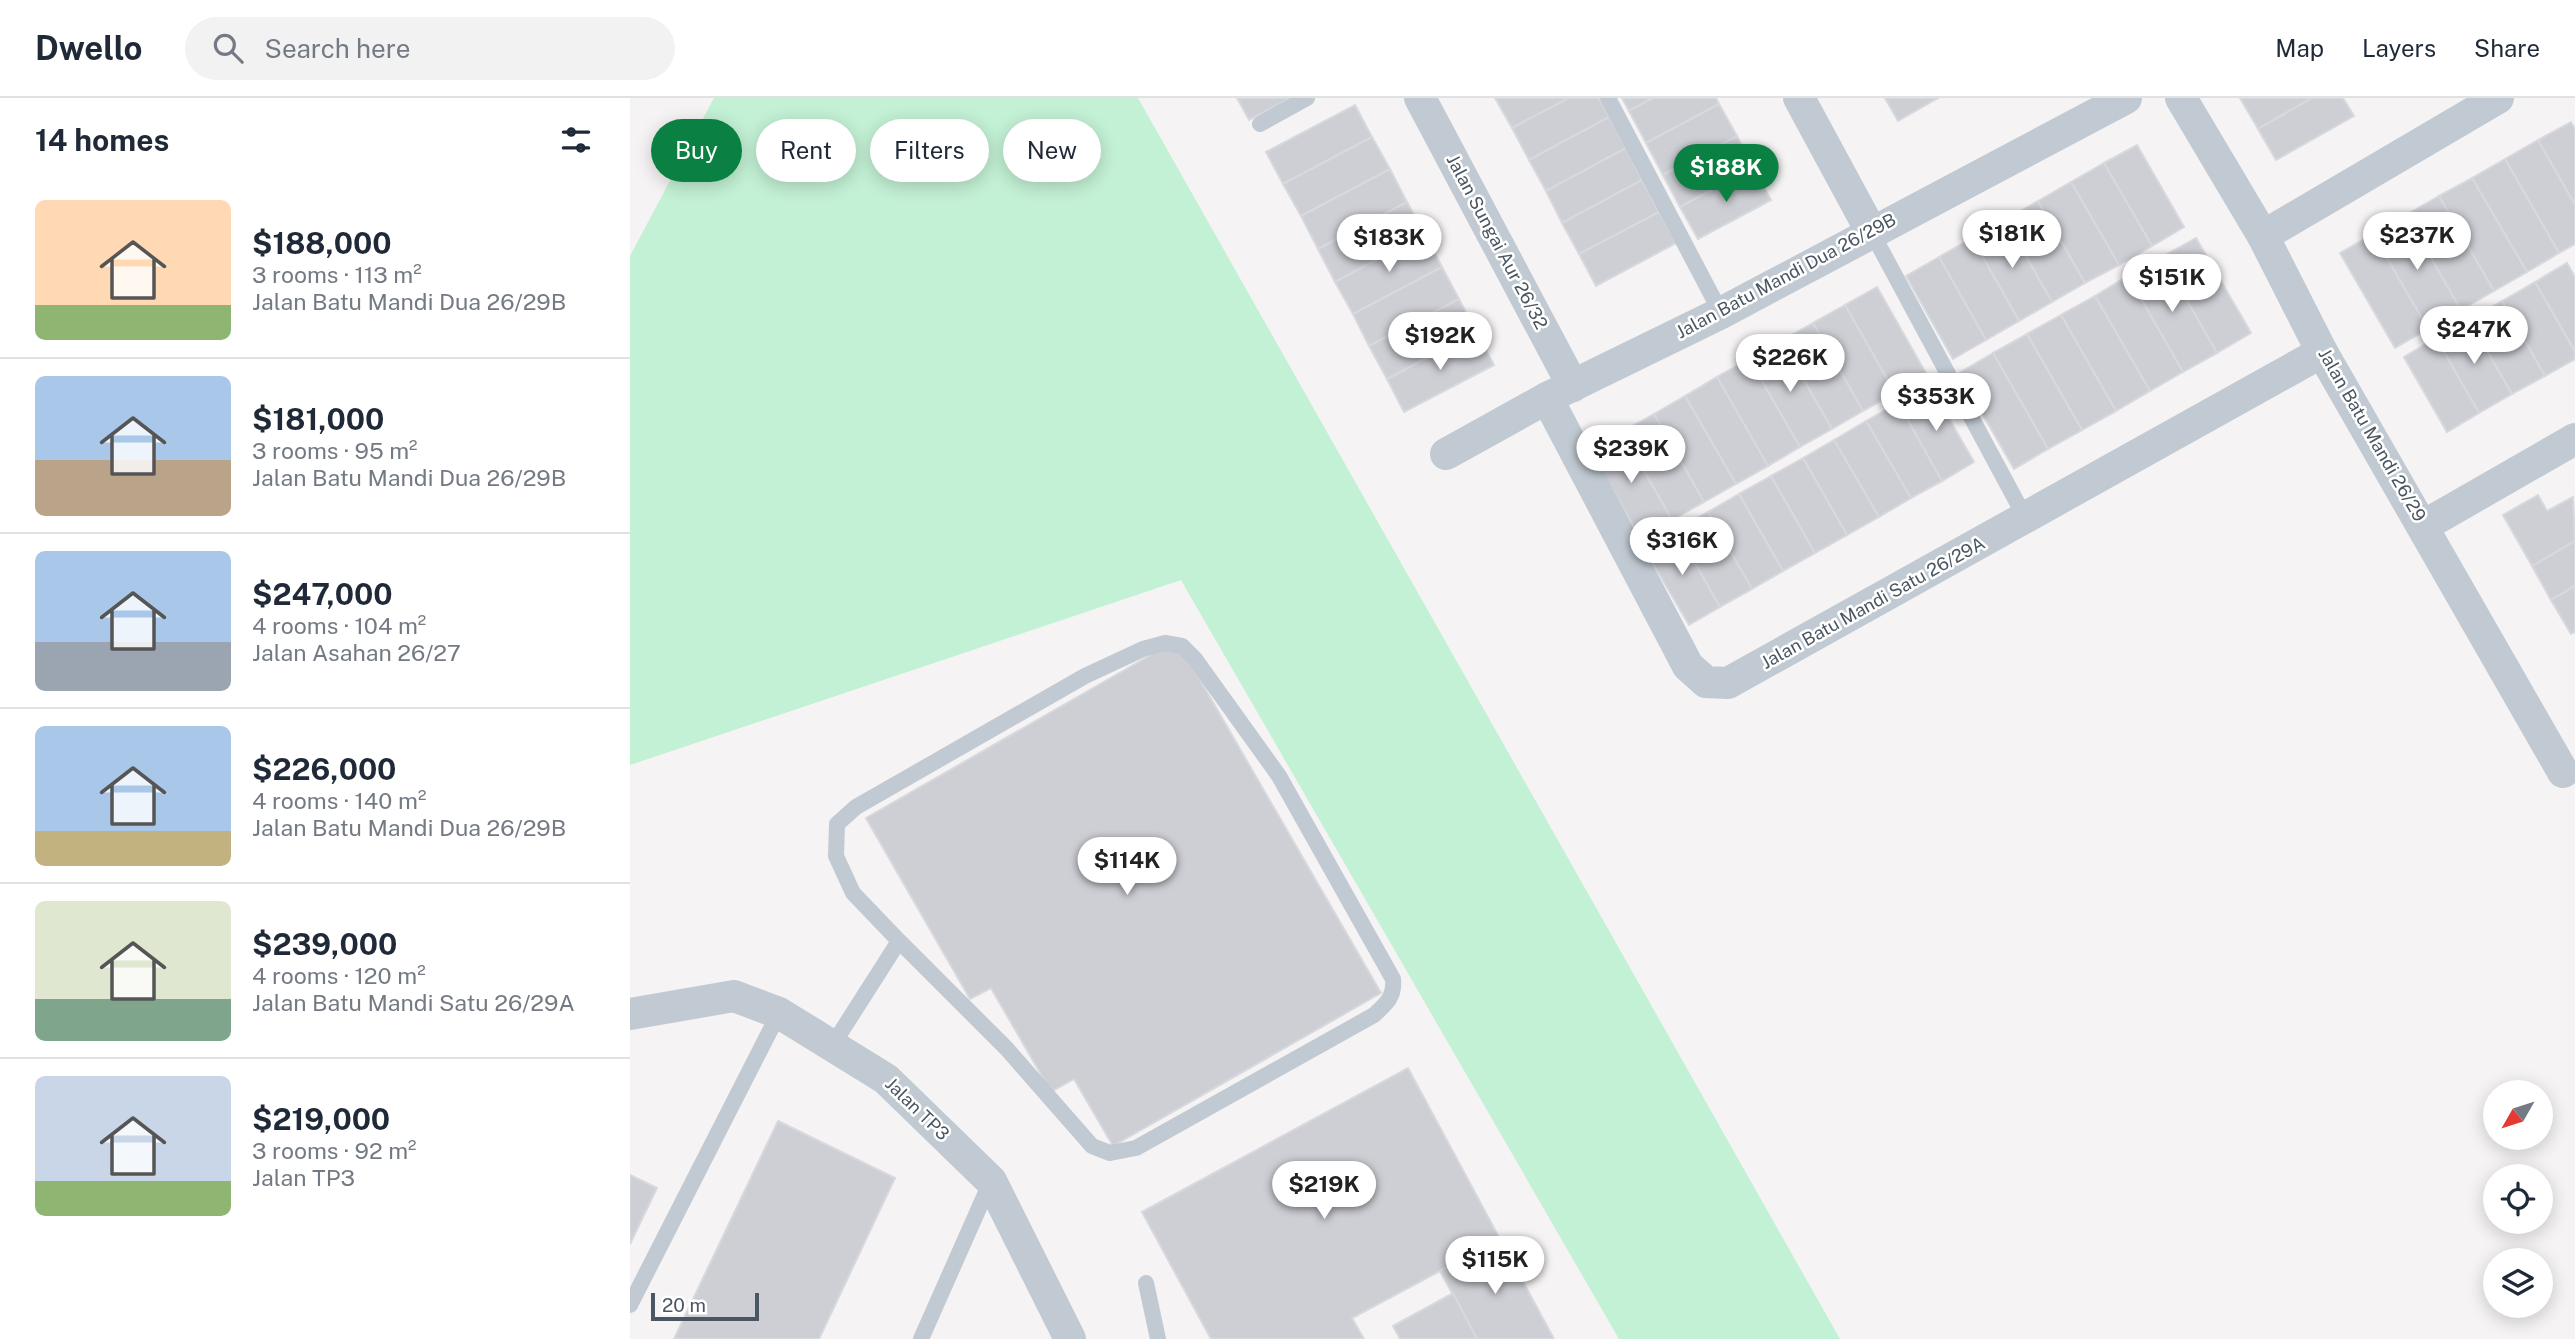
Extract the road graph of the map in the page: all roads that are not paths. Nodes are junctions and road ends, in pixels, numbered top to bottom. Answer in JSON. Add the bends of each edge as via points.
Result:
{"nodes":[{"id":1,"x":1307,"y":98,"type":"edge"},
{"id":2,"x":1420,"y":98,"type":"edge"},
{"id":3,"x":1608,"y":98,"type":"edge"},
{"id":4,"x":1799,"y":98,"type":"edge"},
{"id":5,"x":2126,"y":98,"type":"edge"},
{"id":6,"x":2181,"y":98,"type":"edge"},
{"id":7,"x":2498,"y":98,"type":"edge"},
{"id":8,"x":1260,"y":124,"type":"dead end"},
{"id":9,"x":1871,"y":231,"type":"junction"},
{"id":10,"x":2263,"y":236,"type":"junction"},
{"id":11,"x":1721,"y":313,"type":"junction"},
{"id":12,"x":2322,"y":352,"type":"junction"},
{"id":13,"x":1560,"y":392,"type":"junction"},
{"id":14,"x":2575,"y":439,"type":"edge"},
{"id":15,"x":1446,"y":454,"type":"dead end"},
{"id":16,"x":2026,"y":519,"type":"junction"},
{"id":17,"x":2425,"y":526,"type":"junction"},
{"id":18,"x":2563,"y":772,"type":"dead end"},
{"id":19,"x":899,"y":941,"type":"junction"},
{"id":20,"x":779,"y":1013,"type":"junction"},
{"id":21,"x":630,"y":1014,"type":"edge"},
{"id":22,"x":832,"y":1046,"type":"junction"},
{"id":23,"x":991,"y":1181,"type":"junction"},
{"id":24,"x":1146,"y":1283,"type":"dead end"},
{"id":25,"x":630,"y":1305,"type":"edge"},
{"id":26,"x":921,"y":1339,"type":"edge"},
{"id":27,"x":1070,"y":1339,"type":"edge"},
{"id":28,"x":1158,"y":1339,"type":"edge"}],
"edges":[{"from":1,"to":8,"type":"lane"},
{"from":2,"to":13,"type":"street","name":"Jalan Sungai Aur 26/32"},
{"from":3,"to":11,"type":"lane"},
{"from":4,"to":9,"type":"street"},
{"from":5,"to":9,"type":"street","name":"Jalan Batu Mandi Dua 26/29B"},
{"from":6,"to":10,"type":"street","name":"Jalan Batu Mandi 26/29"},
{"from":7,"to":10,"type":"street"},
{"from":9,"to":11,"type":"street","name":"Jalan Batu Mandi Dua 26/29B"},
{"from":9,"to":16,"type":"lane"},
{"from":10,"to":12,"type":"street","name":"Jalan Batu Mandi 26/29"},
{"from":11,"to":13,"type":"street","name":"Jalan Batu Mandi Dua 26/29B"},
{"from":12,"to":16,"type":"street","name":"Jalan Batu Mandi Satu 26/29A"},
{"from":12,"to":17,"type":"street","name":"Jalan Batu Mandi 26/29"},
{"from":13,"to":15,"type":"street","name":"Jalan Batu Mandi Dua 26/29B"},
{"from":13,"to":16,"type":"street","name":"Jalan Batu Mandi Satu 26/29A","via":[[1688,666],[1706,682],[1728,683]]},
{"from":14,"to":17,"type":"street"},
{"from":17,"to":18,"type":"street","name":"Jalan Batu Mandi 26/29"},
{"from":19,"to":19,"type":"lane","via":[[853,893],[836,856],[837,824],[856,807],[1085,676],[1166,643],[1182,646],[1195,659],[1279,776],[1393,979],[1394,990],[1374,1015],[1136,1148],[1110,1153],[1093,1146],[1007,1049]]},
{"from":19,"to":22,"type":"lane"},
{"from":20,"to":21,"type":"street","name":"Jalan TP3","via":[[734,996]]},
{"from":20,"to":22,"type":"street","name":"Jalan TP3"},
{"from":20,"to":25,"type":"lane"},
{"from":22,"to":23,"type":"street","name":"Jalan TP3","via":[[886,1079]]},
{"from":23,"to":26,"type":"lane"},
{"from":23,"to":27,"type":"street","name":"Jalan TP3"},
{"from":24,"to":28,"type":"lane"}]}
